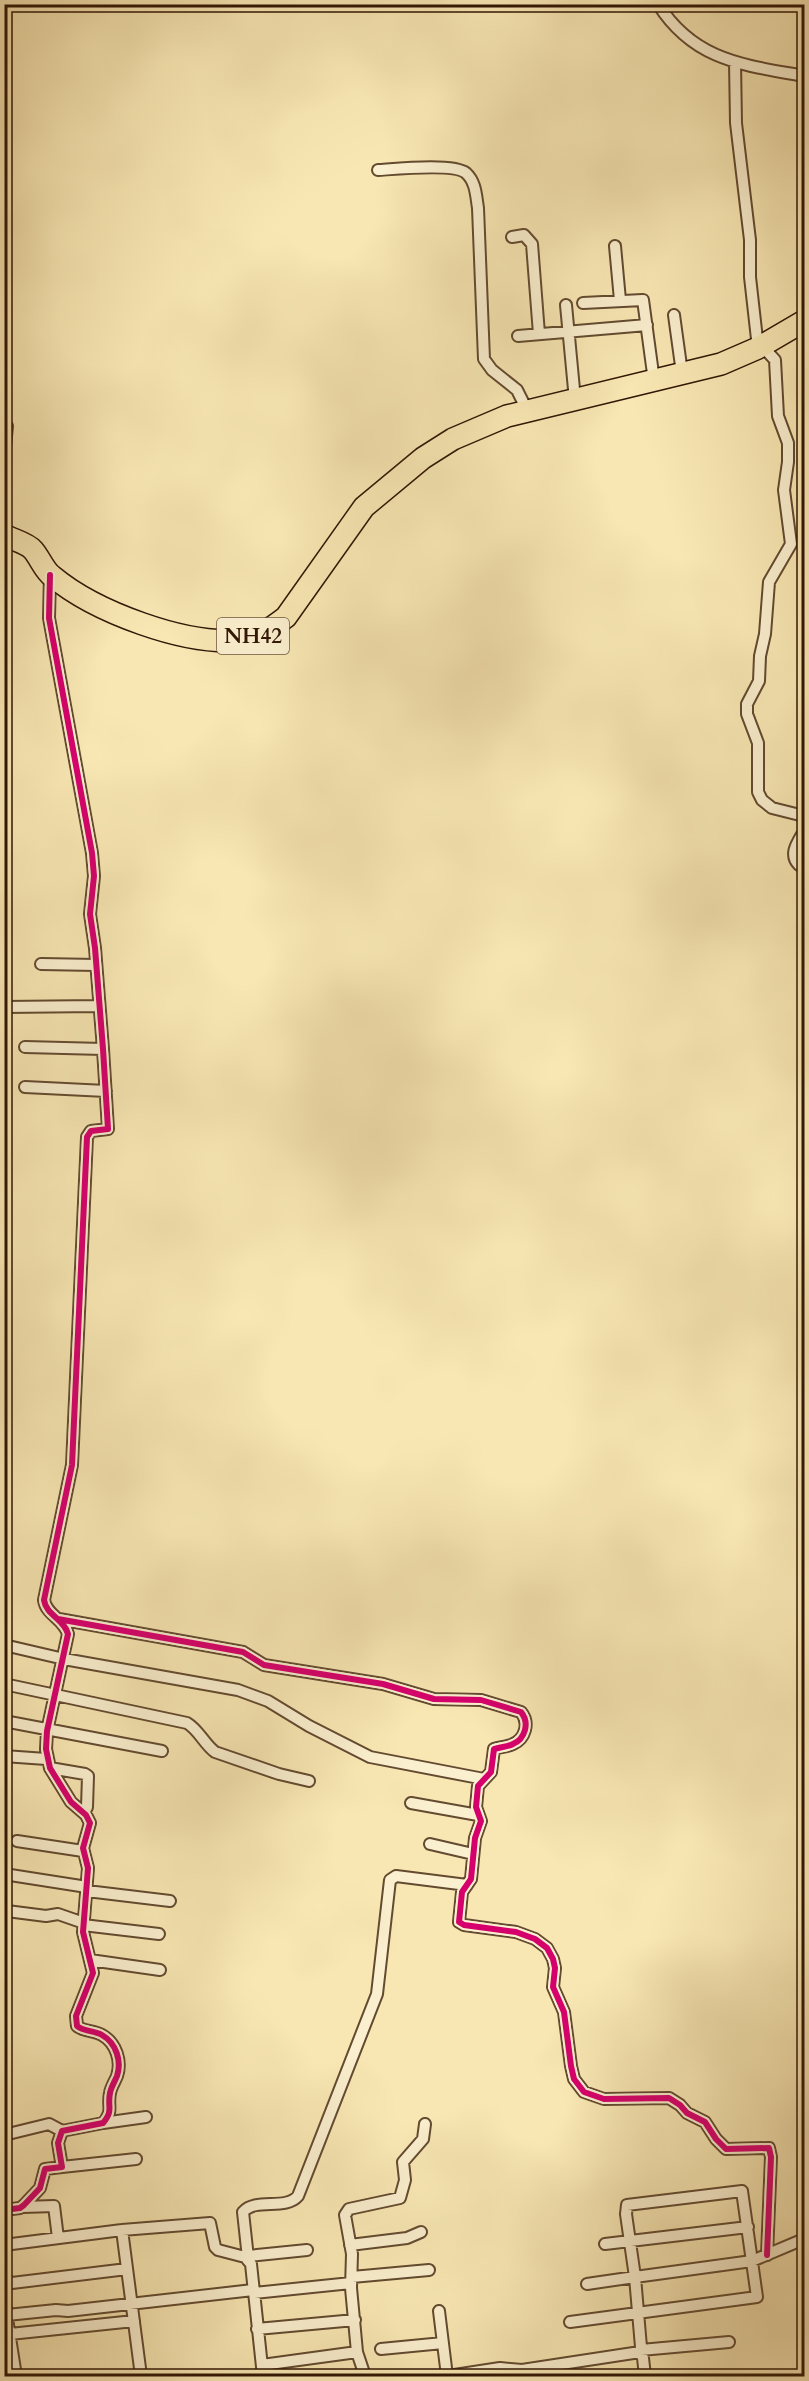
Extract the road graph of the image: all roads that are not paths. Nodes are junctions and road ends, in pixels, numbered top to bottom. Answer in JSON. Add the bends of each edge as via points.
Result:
{"nodes":[{"id":1,"x":658,"y":4,"type":"edge"},
{"id":2,"x":735,"y":62,"type":"junction"},
{"id":3,"x":804,"y":76,"type":"edge"},
{"id":4,"x":378,"y":170,"type":"dead end"},
{"id":5,"x":512,"y":237,"type":"dead end"},
{"id":6,"x":615,"y":246,"type":"dead end"},
{"id":7,"x":620,"y":300,"type":"junction"},
{"id":8,"x":583,"y":303,"type":"dead end"},
{"id":9,"x":566,"y":305,"type":"dead end"},
{"id":10,"x":674,"y":315,"type":"dead end"},
{"id":11,"x":804,"y":321,"type":"edge"},
{"id":12,"x":647,"y":326,"type":"junction"},
{"id":13,"x":568,"y":332,"type":"junction"},
{"id":14,"x":539,"y":334,"type":"junction"},
{"id":15,"x":518,"y":336,"type":"dead end"},
{"id":16,"x":760,"y":347,"type":"junction"},
{"id":17,"x":682,"y":374,"type":"junction"},
{"id":18,"x":654,"y":381,"type":"junction"},
{"id":19,"x":575,"y":399,"type":"junction"},
{"id":20,"x":527,"y":411,"type":"junction"},
{"id":21,"x":4,"y":421,"type":"edge"},
{"id":22,"x":4,"y":457,"type":"edge"},
{"id":23,"x":4,"y":536,"type":"edge"},
{"id":24,"x":50,"y":575,"type":"junction"},
{"id":25,"x":804,"y":816,"type":"edge"},
{"id":26,"x":804,"y":831,"type":"edge"},
{"id":27,"x":804,"y":865,"type":"edge"},
{"id":28,"x":41,"y":964,"type":"dead end"},
{"id":29,"x":96,"y":965,"type":"junction"},
{"id":30,"x":98,"y":1006,"type":"junction"},
{"id":31,"x":4,"y":1007,"type":"edge"},
{"id":32,"x":25,"y":1047,"type":"dead end"},
{"id":33,"x":103,"y":1049,"type":"junction"},
{"id":34,"x":25,"y":1088,"type":"dead end"},
{"id":35,"x":106,"y":1091,"type":"junction"},
{"id":36,"x":58,"y":1619,"type":"junction"},
{"id":37,"x":4,"y":1645,"type":"edge"},
{"id":38,"x":64,"y":1659,"type":"junction"},
{"id":39,"x":4,"y":1684,"type":"edge"},
{"id":40,"x":56,"y":1694,"type":"junction"},
{"id":41,"x":4,"y":1722,"type":"edge"},
{"id":42,"x":47,"y":1731,"type":"junction"},
{"id":43,"x":162,"y":1750,"type":"dead end"},
{"id":44,"x":4,"y":1756,"type":"edge"},
{"id":45,"x":48,"y":1764,"type":"junction"},
{"id":46,"x":484,"y":1779,"type":"junction"},
{"id":47,"x":309,"y":1781,"type":"dead end"},
{"id":48,"x":411,"y":1803,"type":"dead end"},
{"id":49,"x":84,"y":1813,"type":"junction"},
{"id":50,"x":478,"y":1815,"type":"junction"},
{"id":51,"x":17,"y":1841,"type":"dead end"},
{"id":52,"x":429,"y":1844,"type":"dead end"},
{"id":53,"x":83,"y":1851,"type":"junction"},
{"id":54,"x":473,"y":1854,"type":"junction"},
{"id":55,"x":4,"y":1874,"type":"edge"},
{"id":56,"x":466,"y":1885,"type":"junction"},
{"id":57,"x":87,"y":1889,"type":"junction"},
{"id":58,"x":170,"y":1901,"type":"dead end"},
{"id":59,"x":8,"y":1911,"type":"dead end"},
{"id":60,"x":83,"y":1924,"type":"junction"},
{"id":61,"x":159,"y":1934,"type":"dead end"},
{"id":62,"x":90,"y":1959,"type":"junction"},
{"id":63,"x":160,"y":1970,"type":"dead end"},
{"id":64,"x":146,"y":2117,"type":"dead end"},
{"id":65,"x":103,"y":2123,"type":"junction"},
{"id":66,"x":425,"y":2124,"type":"dead end"},
{"id":67,"x":62,"y":2131,"type":"junction"},
{"id":68,"x":4,"y":2135,"type":"edge"},
{"id":69,"x":136,"y":2159,"type":"dead end"},
{"id":70,"x":62,"y":2167,"type":"junction"},
{"id":71,"x":23,"y":2207,"type":"junction"},
{"id":72,"x":4,"y":2210,"type":"edge"},
{"id":73,"x":748,"y":2227,"type":"junction"},
{"id":74,"x":122,"y":2230,"type":"junction"},
{"id":75,"x":421,"y":2232,"type":"dead end"},
{"id":76,"x":58,"y":2238,"type":"junction"},
{"id":77,"x":804,"y":2239,"type":"edge"},
{"id":78,"x":630,"y":2242,"type":"junction"},
{"id":79,"x":605,"y":2244,"type":"dead end"},
{"id":80,"x":4,"y":2245,"type":"edge"},
{"id":81,"x":350,"y":2245,"type":"junction"},
{"id":82,"x":307,"y":2250,"type":"dead end"},
{"id":83,"x":767,"y":2255,"type":"junction"},
{"id":84,"x":248,"y":2257,"type":"junction"},
{"id":85,"x":752,"y":2261,"type":"junction"},
{"id":86,"x":127,"y":2270,"type":"junction"},
{"id":87,"x":429,"y":2270,"type":"dead end"},
{"id":88,"x":635,"y":2277,"type":"junction"},
{"id":89,"x":4,"y":2279,"type":"edge"},
{"id":90,"x":352,"y":2280,"type":"junction"},
{"id":91,"x":587,"y":2284,"type":"dead end"},
{"id":92,"x":254,"y":2292,"type":"junction"},
{"id":93,"x":4,"y":2299,"type":"edge"},
{"id":94,"x":132,"y":2304,"type":"junction"},
{"id":95,"x":439,"y":2311,"type":"dead end"},
{"id":96,"x":640,"y":2314,"type":"junction"},
{"id":97,"x":7,"y":2315,"type":"junction"},
{"id":98,"x":355,"y":2320,"type":"junction"},
{"id":99,"x":134,"y":2321,"type":"junction"},
{"id":100,"x":570,"y":2322,"type":"dead end"},
{"id":101,"x":257,"y":2329,"type":"junction"},
{"id":102,"x":10,"y":2334,"type":"junction"},
{"id":103,"x":729,"y":2342,"type":"dead end"},
{"id":104,"x":443,"y":2343,"type":"junction"},
{"id":105,"x":381,"y":2349,"type":"dead end"},
{"id":106,"x":640,"y":2351,"type":"junction"},
{"id":107,"x":357,"y":2352,"type":"junction"},
{"id":108,"x":262,"y":2371,"type":"edge"},
{"id":109,"x":520,"y":2373,"type":"edge"},
{"id":110,"x":16,"y":2376,"type":"edge"},
{"id":111,"x":141,"y":2376,"type":"edge"},
{"id":112,"x":365,"y":2376,"type":"edge"},
{"id":113,"x":447,"y":2376,"type":"edge"},
{"id":114,"x":645,"y":2376,"type":"edge"}],
"edges":[{"from":1,"to":2,"type":"street","via":[[680,32],[718,57]]},
{"from":2,"to":3,"type":"street"},
{"from":2,"to":16,"type":"street","via":[[736,123]]},
{"from":4,"to":20,"type":"street","via":[[459,169],[471,180],[478,208],[484,359],[517,390]]},
{"from":5,"to":14,"type":"street","via":[[524,236],[532,244]]},
{"from":6,"to":7,"type":"street"},
{"from":7,"to":8,"type":"street"},
{"from":7,"to":12,"type":"street","via":[[643,300]]},
{"from":9,"to":13,"type":"street"},
{"from":10,"to":17,"type":"street"},
{"from":11,"to":16,"type":"highway","number":"NH42"},
{"from":12,"to":13,"type":"street"},
{"from":12,"to":18,"type":"street"},
{"from":13,"to":14,"type":"street"},
{"from":13,"to":19,"type":"street"},
{"from":14,"to":15,"type":"street"},
{"from":16,"to":17,"type":"highway","number":"NH42","via":[[721,364]]},
{"from":16,"to":25,"type":"street","via":[[775,360],[778,416],[788,443],[784,490],[791,544],[769,582],[759,681],[747,704],[747,714],[758,743],[758,792],[762,800],[772,808]]},
{"from":17,"to":18,"type":"highway","number":"NH42"},
{"from":18,"to":19,"type":"highway","number":"NH42"},
{"from":19,"to":20,"type":"highway","number":"NH42"},
{"from":20,"to":24,"type":"highway","number":"NH42","via":[[479,427],[423,458],[364,507],[286,617],[243,640],[214,640],[142,624],[94,604]]},
{"from":21,"to":22,"type":"street"},
{"from":23,"to":24,"type":"highway","number":"NH42","via":[[32,548]]},
{"from":24,"to":29,"type":"street","via":[[47,605],[92,853],[90,914]]},
{"from":26,"to":27,"type":"street","via":[[794,855],[799,865]]},
{"from":28,"to":29,"type":"street"},
{"from":29,"to":30,"type":"street"},
{"from":30,"to":31,"type":"street"},
{"from":30,"to":33,"type":"street"},
{"from":32,"to":33,"type":"street"},
{"from":33,"to":35,"type":"street"},
{"from":34,"to":35,"type":"street"},
{"from":35,"to":36,"type":"street","via":[[107,1130],[91,1131],[87,1137],[72,1465],[44,1600],[46,1609]]},
{"from":36,"to":38,"type":"street","via":[[68,1634]]},
{"from":36,"to":46,"type":"street","via":[[243,1652],[264,1665],[383,1684],[434,1699],[482,1700],[521,1713],[526,1728],[521,1738],[494,1749],[491,1772]]},
{"from":37,"to":38,"type":"street"},
{"from":38,"to":40,"type":"street"},
{"from":38,"to":46,"type":"street","via":[[238,1690],[268,1701],[370,1757]]},
{"from":39,"to":40,"type":"street"},
{"from":40,"to":42,"type":"street"},
{"from":40,"to":47,"type":"street","via":[[187,1723],[215,1752]]},
{"from":41,"to":42,"type":"street"},
{"from":42,"to":43,"type":"street"},
{"from":42,"to":45,"type":"street"},
{"from":44,"to":45,"type":"street"},
{"from":45,"to":49,"type":"street","via":[[71,1802]]},
{"from":45,"to":49,"type":"street","via":[[88,1776]]},
{"from":46,"to":50,"type":"street","via":[[478,1786]]},
{"from":48,"to":50,"type":"street"},
{"from":49,"to":53,"type":"street","via":[[90,1828]]},
{"from":50,"to":54,"type":"street","via":[[481,1821]]},
{"from":51,"to":53,"type":"street"},
{"from":52,"to":54,"type":"street"},
{"from":53,"to":57,"type":"street"},
{"from":54,"to":56,"type":"street","via":[[471,1879]]},
{"from":55,"to":57,"type":"street"},
{"from":56,"to":83,"type":"street","via":[[458,1918],[461,1924],[526,1935],[551,1954],[555,1968],[553,1987],[564,2012],[570,2066],[584,2092],[604,2099],[669,2098],[705,2122],[726,2149],[769,2148]]},
{"from":56,"to":84,"type":"street","via":[[396,1876],[390,1880],[378,1984],[369,2017],[298,2196],[243,2212]]},
{"from":57,"to":58,"type":"street"},
{"from":57,"to":60,"type":"street"},
{"from":59,"to":60,"type":"street","via":[[58,1914]]},
{"from":60,"to":61,"type":"street"},
{"from":60,"to":62,"type":"street"},
{"from":62,"to":63,"type":"street"},
{"from":62,"to":65,"type":"street","via":[[92,1978],[76,2016],[77,2025],[104,2036],[118,2055],[110,2113]]},
{"from":64,"to":65,"type":"street"},
{"from":65,"to":67,"type":"street"},
{"from":66,"to":81,"type":"street","via":[[423,2139],[403,2162],[405,2180],[400,2198],[346,2212]]},
{"from":67,"to":68,"type":"street","via":[[49,2124]]},
{"from":67,"to":70,"type":"street","via":[[58,2143]]},
{"from":69,"to":70,"type":"street"},
{"from":70,"to":71,"type":"street","via":[[45,2169],[40,2188]]},
{"from":71,"to":72,"type":"street"},
{"from":71,"to":76,"type":"street","via":[[54,2206]]},
{"from":73,"to":78,"type":"street"},
{"from":73,"to":78,"type":"street","via":[[744,2194],[737,2190],[627,2205]]},
{"from":73,"to":85,"type":"street"},
{"from":74,"to":76,"type":"street"},
{"from":74,"to":84,"type":"street","via":[[207,2222],[213,2226],[218,2250]]},
{"from":74,"to":86,"type":"street"},
{"from":75,"to":81,"type":"street","via":[[407,2238]]},
{"from":76,"to":80,"type":"street"},
{"from":77,"to":83,"type":"street"},
{"from":78,"to":79,"type":"street"},
{"from":78,"to":88,"type":"street"},
{"from":81,"to":90,"type":"street"},
{"from":82,"to":84,"type":"street"},
{"from":83,"to":85,"type":"street"},
{"from":84,"to":92,"type":"street"},
{"from":85,"to":88,"type":"street"},
{"from":85,"to":96,"type":"street","via":[[757,2296]]},
{"from":86,"to":89,"type":"street","via":[[12,2283]]},
{"from":86,"to":94,"type":"street"},
{"from":87,"to":90,"type":"street"},
{"from":88,"to":91,"type":"street"},
{"from":88,"to":96,"type":"street"},
{"from":90,"to":92,"type":"street"},
{"from":90,"to":98,"type":"street"},
{"from":92,"to":94,"type":"street"},
{"from":92,"to":101,"type":"street"},
{"from":93,"to":97,"type":"street"},
{"from":94,"to":97,"type":"street"},
{"from":94,"to":99,"type":"street"},
{"from":95,"to":104,"type":"street"},
{"from":96,"to":100,"type":"street"},
{"from":96,"to":106,"type":"street"},
{"from":97,"to":102,"type":"street"},
{"from":98,"to":101,"type":"street"},
{"from":98,"to":107,"type":"street"},
{"from":99,"to":102,"type":"street"},
{"from":99,"to":111,"type":"street"},
{"from":101,"to":108,"type":"street"},
{"from":102,"to":110,"type":"street"},
{"from":103,"to":106,"type":"street"},
{"from":104,"to":105,"type":"street"},
{"from":104,"to":113,"type":"street"},
{"from":106,"to":109,"type":"street"},
{"from":106,"to":114,"type":"street"},
{"from":107,"to":108,"type":"street"},
{"from":107,"to":112,"type":"street"},
{"from":109,"to":113,"type":"street","via":[[500,2368]]}]}
